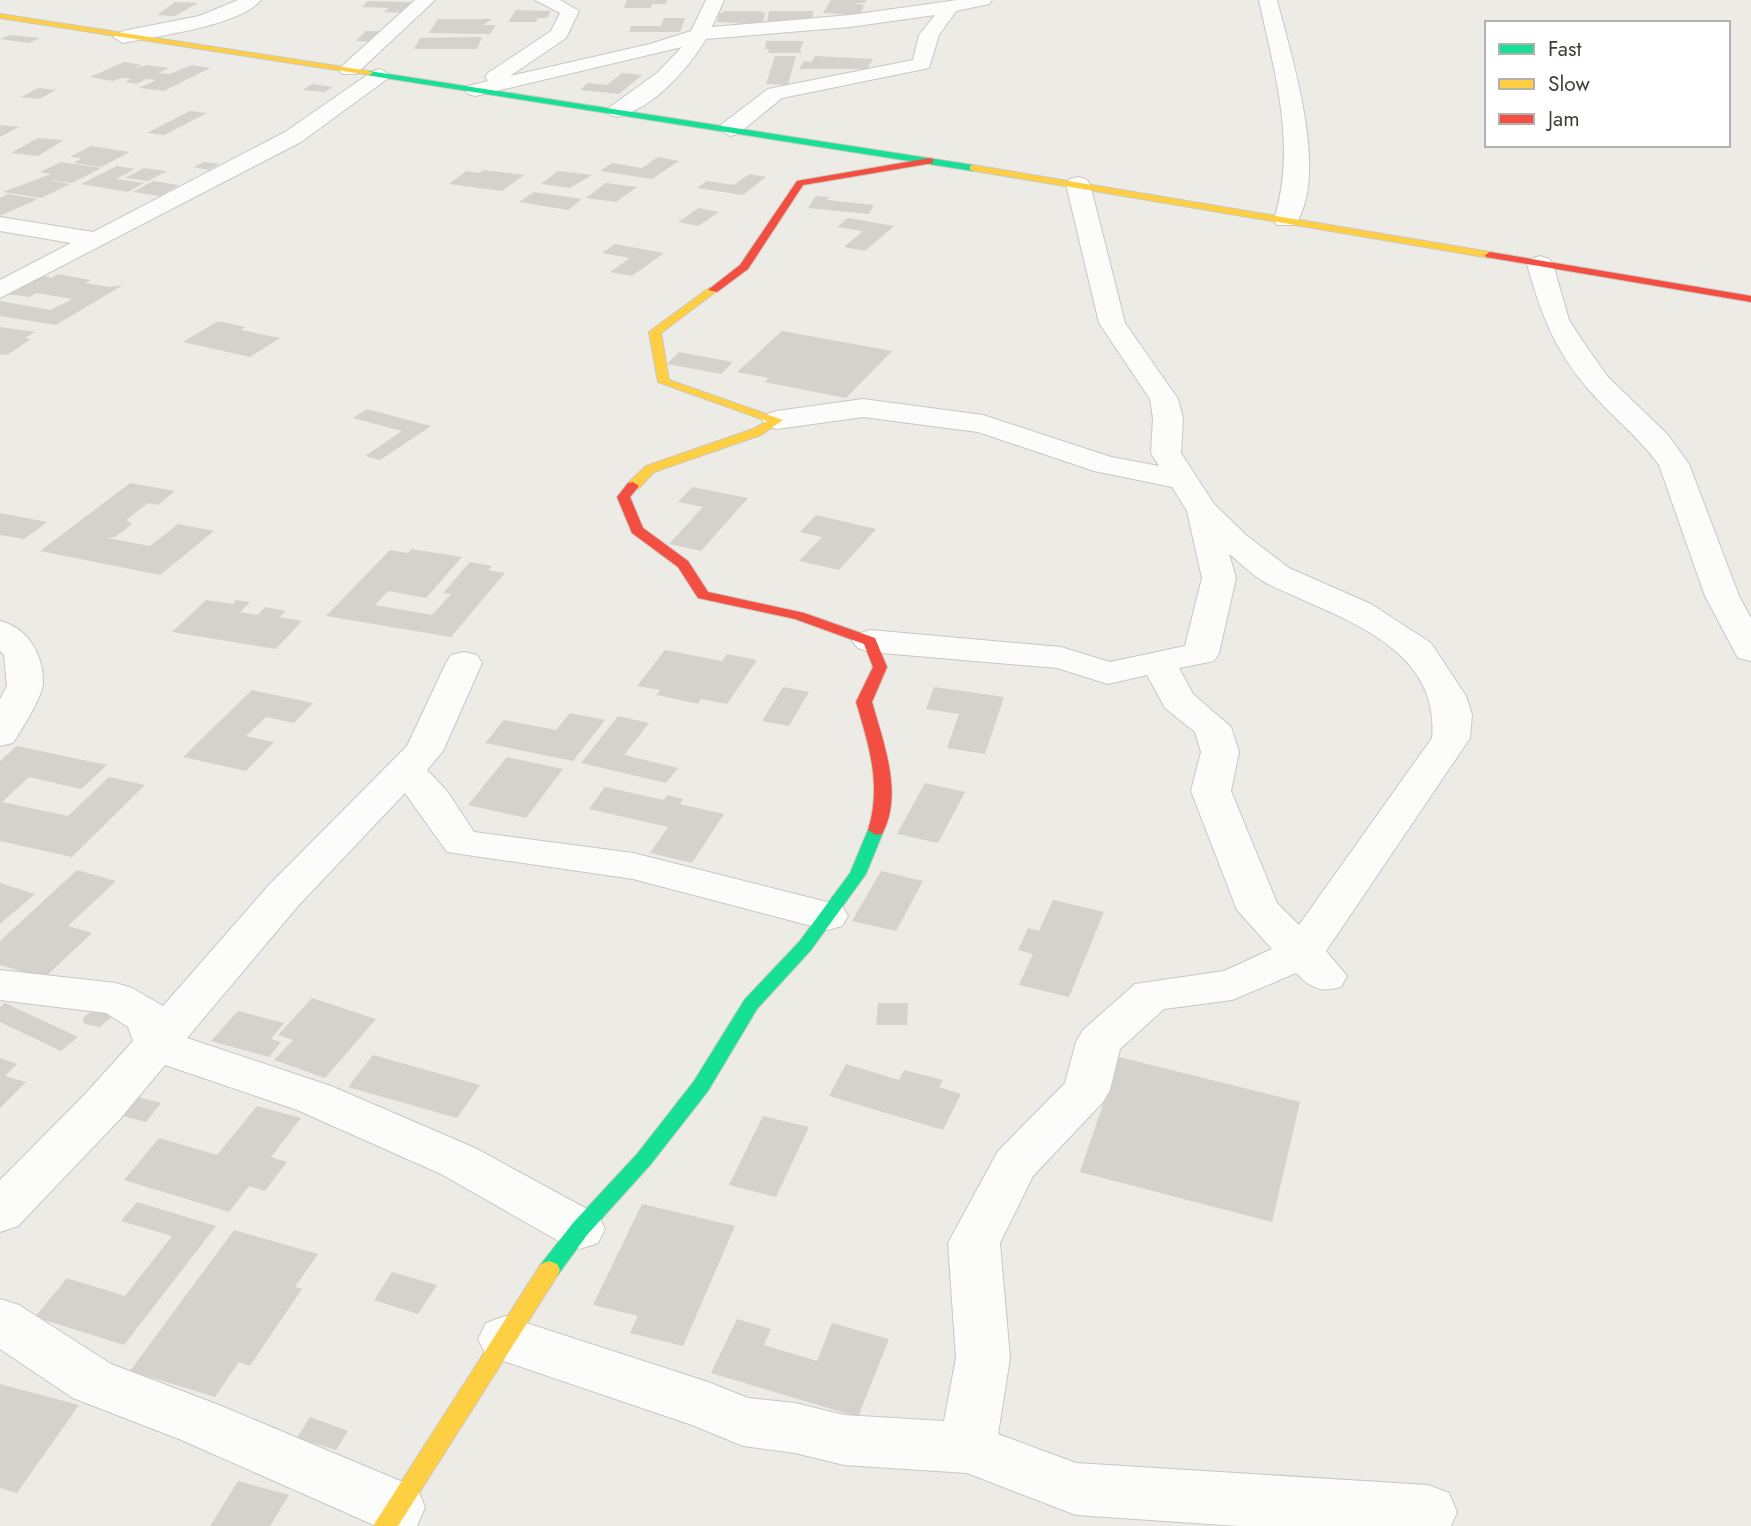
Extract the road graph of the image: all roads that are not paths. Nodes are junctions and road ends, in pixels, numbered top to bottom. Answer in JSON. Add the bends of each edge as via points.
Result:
{"nodes":[{"id":1,"x":252,"y":0,"type":"edge"},
{"id":2,"x":426,"y":0,"type":"edge"},
{"id":3,"x":544,"y":0,"type":"edge"},
{"id":4,"x":715,"y":0,"type":"edge"},
{"id":5,"x":983,"y":0,"type":"edge"},
{"id":6,"x":1268,"y":0,"type":"edge"},
{"id":7,"x":950,"y":8,"type":"junction"},
{"id":8,"x":879,"y":17,"type":"junction"},
{"id":9,"x":3,"y":20,"type":"edge"},
{"id":10,"x":702,"y":34,"type":"junction"},
{"id":11,"x":123,"y":37,"type":"junction"},
{"id":12,"x":349,"y":70,"type":"junction"},
{"id":13,"x":881,"y":72,"type":"junction"},
{"id":14,"x":380,"y":75,"type":"junction"},
{"id":15,"x":475,"y":90,"type":"junction"},
{"id":16,"x":617,"y":111,"type":"junction"},
{"id":17,"x":730,"y":129,"type":"junction"},
{"id":18,"x":930,"y":161,"type":"junction"},
{"id":19,"x":1078,"y":184,"type":"junction"},
{"id":20,"x":1286,"y":220,"type":"junction"},
{"id":21,"x":0,"y":224,"type":"edge"},
{"id":22,"x":92,"y":239,"type":"junction"},
{"id":23,"x":1540,"y":264,"type":"junction"},
{"id":24,"x":0,"y":290,"type":"edge"},
{"id":25,"x":1751,"y":299,"type":"edge"},
{"id":26,"x":776,"y":420,"type":"junction"},
{"id":27,"x":1181,"y":479,"type":"junction"},
{"id":28,"x":1202,"y":510,"type":"junction"},
{"id":29,"x":0,"y":632,"type":"edge"},
{"id":30,"x":870,"y":641,"type":"junction"},
{"id":31,"x":1751,"y":650,"type":"edge"},
{"id":32,"x":464,"y":663,"type":"dead end"},
{"id":33,"x":1158,"y":663,"type":"junction"},
{"id":34,"x":0,"y":735,"type":"edge"},
{"id":35,"x":405,"y":770,"type":"junction"},
{"id":36,"x":827,"y":916,"type":"junction"},
{"id":37,"x":1313,"y":965,"type":"junction"},
{"id":38,"x":0,"y":985,"type":"edge"},
{"id":39,"x":157,"y":1045,"type":"junction"},
{"id":40,"x":0,"y":1212,"type":"edge"},
{"id":41,"x":580,"y":1229,"type":"junction"},
{"id":42,"x":0,"y":1321,"type":"edge"},
{"id":43,"x":505,"y":1339,"type":"junction"},
{"id":44,"x":968,"y":1448,"type":"junction"},
{"id":45,"x":1429,"y":1512,"type":"dead end"},
{"id":46,"x":391,"y":1516,"type":"edge"}],
"edges":[{"from":1,"to":11,"type":"street","via":[[199,22]]},
{"from":2,"to":12,"type":"street"},
{"from":3,"to":15,"type":"street","via":[[570,11],[559,34]]},
{"from":4,"to":10,"type":"street"},
{"from":5,"to":7,"type":"street"},
{"from":6,"to":20,"type":"street","via":[[1290,91],[1298,165],[1297,193]]},
{"from":7,"to":8,"type":"street"},
{"from":7,"to":13,"type":"street","via":[[929,34],[922,64]]},
{"from":8,"to":10,"type":"street"},
{"from":8,"to":13,"type":"street","via":[[867,33],[876,46]]},
{"from":9,"to":11,"type":"street"},
{"from":10,"to":15,"type":"street"},
{"from":10,"to":16,"type":"street","via":[[661,85]]},
{"from":11,"to":12,"type":"street"},
{"from":12,"to":14,"type":"street"},
{"from":13,"to":17,"type":"street","via":[[775,93]]},
{"from":14,"to":15,"type":"street"},
{"from":14,"to":22,"type":"street","via":[[293,137]]},
{"from":15,"to":16,"type":"street"},
{"from":16,"to":17,"type":"street"},
{"from":17,"to":18,"type":"street"},
{"from":18,"to":19,"type":"street"},
{"from":18,"to":26,"type":"street","via":[[800,183],[744,267],[656,332],[664,382]]},
{"from":19,"to":20,"type":"street"},
{"from":19,"to":27,"type":"street","via":[[1112,323],[1164,399],[1167,453]]},
{"from":20,"to":23,"type":"street"},
{"from":21,"to":22,"type":"street"},
{"from":22,"to":24,"type":"street"},
{"from":23,"to":25,"type":"street"},
{"from":23,"to":31,"type":"street","via":[[1556,320],[1571,345],[1598,383],[1674,464],[1722,596]]},
{"from":26,"to":27,"type":"street","via":[[863,408],[983,424],[1105,465]]},
{"from":26,"to":30,"type":"street","via":[[757,432],[650,469],[623,498],[637,530],[683,564],[703,595],[799,616]]},
{"from":27,"to":28,"type":"street"},
{"from":28,"to":33,"type":"street","via":[[1219,578],[1201,653]]},
{"from":28,"to":37,"type":"street","via":[[1277,575],[1359,611],[1419,651],[1448,695],[1453,715],[1451,737]]},
{"from":29,"to":34,"type":"street","via":[[21,652],[25,687]]},
{"from":30,"to":33,"type":"street","via":[[1061,658],[1108,673]]},
{"from":30,"to":36,"type":"street","via":[[880,667],[864,702],[879,756],[883,815],[858,874]]},
{"from":32,"to":35,"type":"street","via":[[424,751]]},
{"from":33,"to":37,"type":"street","via":[[1178,700],[1212,727],[1220,752],[1211,791],[1258,910]]},
{"from":35,"to":36,"type":"street","via":[[433,800],[461,843],[633,866]]},
{"from":35,"to":39,"type":"street","via":[[283,896]]},
{"from":36,"to":41,"type":"street","via":[[751,1004],[701,1086],[644,1159]]},
{"from":37,"to":44,"type":"street","via":[[1232,985],[1151,995],[1099,1042],[1086,1090],[1015,1164],[974,1243],[983,1358]]},
{"from":38,"to":39,"type":"street","via":[[116,999],[148,1018]]},
{"from":39,"to":40,"type":"street"},
{"from":39,"to":41,"type":"street","via":[[314,1098],[458,1161]]},
{"from":41,"to":43,"type":"street"},
{"from":42,"to":46,"type":"street","via":[[92,1381],[199,1422]]},
{"from":43,"to":44,"type":"street","via":[[708,1406],[743,1422],[844,1440]]},
{"from":43,"to":46,"type":"street"},
{"from":44,"to":45,"type":"street","via":[[1076,1489]]}]}
